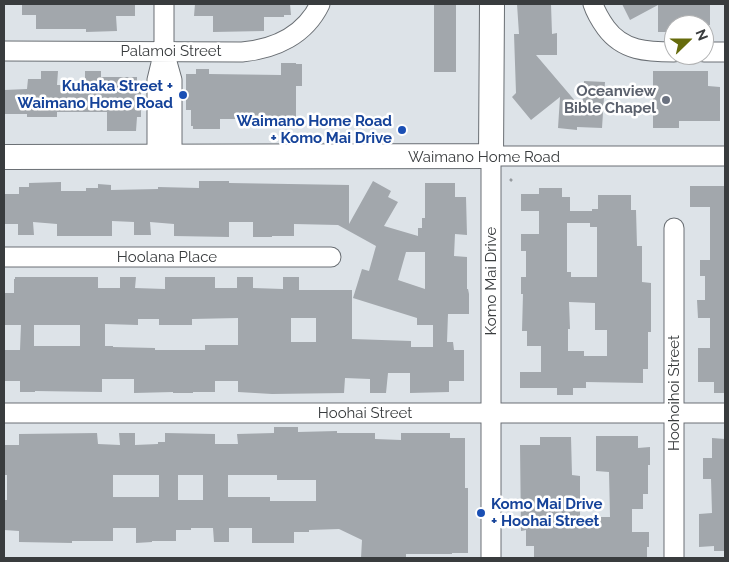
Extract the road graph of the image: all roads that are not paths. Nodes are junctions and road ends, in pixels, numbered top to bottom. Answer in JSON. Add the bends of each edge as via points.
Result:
{"nodes":[{"id":1,"x":164,"y":4,"type":"edge"},
{"id":2,"x":320,"y":4,"type":"edge"},
{"id":3,"x":492,"y":4,"type":"edge"},
{"id":4,"x":593,"y":4,"type":"edge"},
{"id":5,"x":4,"y":51,"type":"edge"},
{"id":6,"x":164,"y":51,"type":"junction"},
{"id":7,"x":664,"y":52,"type":"edge"},
{"id":8,"x":492,"y":156,"type":"junction"},
{"id":9,"x":725,"y":156,"type":"edge"},
{"id":10,"x":4,"y":157,"type":"edge"},
{"id":11,"x":164,"y":157,"type":"junction"},
{"id":12,"x":674,"y":228,"type":"dead end"},
{"id":13,"x":330,"y":256,"type":"dead end"},
{"id":14,"x":4,"y":257,"type":"edge"},
{"id":15,"x":4,"y":413,"type":"edge"},
{"id":16,"x":491,"y":413,"type":"junction"},
{"id":17,"x":674,"y":413,"type":"junction"},
{"id":18,"x":725,"y":413,"type":"edge"},
{"id":19,"x":492,"y":558,"type":"edge"},
{"id":20,"x":674,"y":558,"type":"edge"}],
"edges":[{"from":1,"to":6,"type":"street"},
{"from":2,"to":6,"type":"street","name":"Palamoi Street","via":[[295,33],[270,47],[242,52]]},
{"from":3,"to":8,"type":"main road","name":"Komo Mai Drive"},
{"from":4,"to":7,"type":"street","via":[[601,22],[620,43]]},
{"from":5,"to":6,"type":"street","name":"Palamoi Street"},
{"from":6,"to":11,"type":"street","via":[[172,80]]},
{"from":8,"to":9,"type":"street","name":"Waimano Home Road"},
{"from":8,"to":11,"type":"main road","name":"Waimano Home Road"},
{"from":8,"to":16,"type":"street","name":"Komo Mai Drive"},
{"from":10,"to":11,"type":"main road","name":"Waimano Home Road"},
{"from":12,"to":17,"type":"street","name":"Hoohoihoi Street"},
{"from":13,"to":14,"type":"street","name":"Hoolana Place"},
{"from":15,"to":16,"type":"street","name":"Hoohai Street"},
{"from":16,"to":17,"type":"street","name":"Hoohai Street"},
{"from":16,"to":19,"type":"street","name":"Komo Mai Drive"},
{"from":17,"to":18,"type":"street","name":"Hoohai Street"},
{"from":17,"to":20,"type":"street","name":"Hoohoihoi Street"}]}
